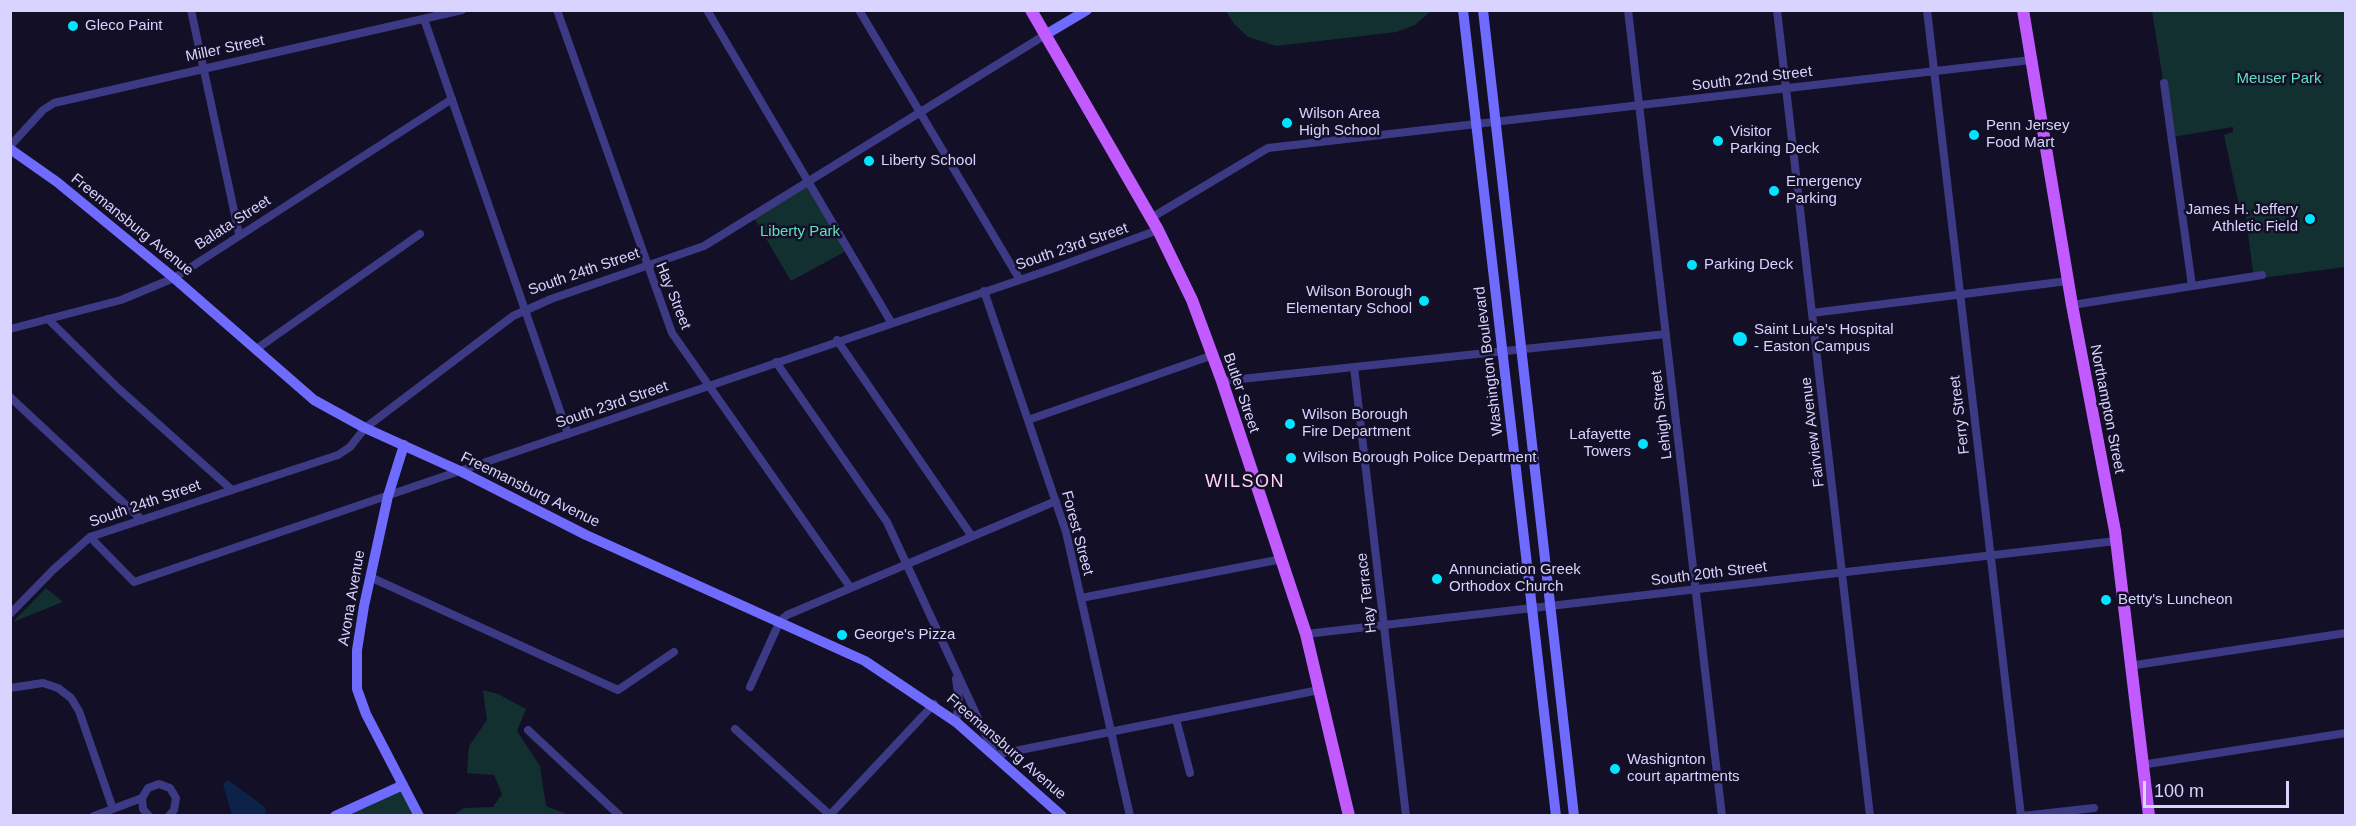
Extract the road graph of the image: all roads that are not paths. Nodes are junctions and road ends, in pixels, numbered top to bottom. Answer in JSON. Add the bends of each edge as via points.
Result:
{"nodes":[{"id":1,"x":191,"y":10,"type":"edge"},
{"id":2,"x":462,"y":10,"type":"edge"},
{"id":3,"x":557,"y":10,"type":"edge"},
{"id":4,"x":707,"y":10,"type":"edge"},
{"id":5,"x":859,"y":10,"type":"edge"},
{"id":6,"x":1031,"y":10,"type":"edge"},
{"id":7,"x":1087,"y":10,"type":"edge"},
{"id":8,"x":1464,"y":10,"type":"edge"},
{"id":9,"x":1483,"y":10,"type":"edge"},
{"id":10,"x":1628,"y":10,"type":"edge"},
{"id":11,"x":1777,"y":10,"type":"edge"},
{"id":12,"x":1927,"y":10,"type":"edge"},
{"id":13,"x":2023,"y":10,"type":"edge"},
{"id":14,"x":424,"y":19,"type":"junction"},
{"id":15,"x":1045,"y":35,"type":"junction"},
{"id":16,"x":2031,"y":60,"type":"junction"},
{"id":17,"x":201,"y":68,"type":"junction"},
{"id":18,"x":1934,"y":71,"type":"junction"},
{"id":19,"x":2164,"y":83,"type":"dead end"},
{"id":20,"x":1786,"y":88,"type":"junction"},
{"id":21,"x":452,"y":99,"type":"junction"},
{"id":22,"x":1639,"y":105,"type":"junction"},
{"id":23,"x":918,"y":112,"type":"junction"},
{"id":24,"x":1495,"y":122,"type":"junction"},
{"id":25,"x":1477,"y":124,"type":"junction"},
{"id":26,"x":10,"y":147,"type":"edge"},
{"id":27,"x":807,"y":180,"type":"junction"},
{"id":28,"x":1151,"y":218,"type":"junction"},
{"id":29,"x":1158,"y":230,"type":"junction"},
{"id":30,"x":239,"y":234,"type":"junction"},
{"id":31,"x":420,"y":234,"type":"dead end"},
{"id":32,"x":646,"y":266,"type":"junction"},
{"id":33,"x":2262,"y":275,"type":"dead end"},
{"id":34,"x":174,"y":278,"type":"junction"},
{"id":35,"x":1020,"y":280,"type":"junction"},
{"id":36,"x":2068,"y":281,"type":"junction"},
{"id":37,"x":2192,"y":286,"type":"junction"},
{"id":38,"x":984,"y":291,"type":"junction"},
{"id":39,"x":1959,"y":296,"type":"junction"},
{"id":40,"x":2072,"y":305,"type":"junction"},
{"id":41,"x":525,"y":309,"type":"junction"},
{"id":42,"x":1812,"y":313,"type":"junction"},
{"id":43,"x":48,"y":319,"type":"junction"},
{"id":44,"x":891,"y":322,"type":"junction"},
{"id":45,"x":10,"y":328,"type":"edge"},
{"id":46,"x":1666,"y":334,"type":"junction"},
{"id":47,"x":837,"y":340,"type":"junction"},
{"id":48,"x":1521,"y":349,"type":"junction"},
{"id":49,"x":255,"y":350,"type":"junction"},
{"id":50,"x":1503,"y":351,"type":"junction"},
{"id":51,"x":1213,"y":355,"type":"junction"},
{"id":52,"x":776,"y":362,"type":"junction"},
{"id":53,"x":1354,"y":367,"type":"junction"},
{"id":54,"x":1222,"y":381,"type":"junction"},
{"id":55,"x":709,"y":385,"type":"junction"},
{"id":56,"x":10,"y":397,"type":"edge"},
{"id":57,"x":1028,"y":420,"type":"junction"},
{"id":58,"x":365,"y":428,"type":"junction"},
{"id":59,"x":568,"y":434,"type":"junction"},
{"id":60,"x":404,"y":445,"type":"junction"},
{"id":61,"x":460,"y":471,"type":"junction"},
{"id":62,"x":231,"y":490,"type":"junction"},
{"id":63,"x":388,"y":496,"type":"junction"},
{"id":64,"x":1056,"y":501,"type":"junction"},
{"id":65,"x":142,"y":520,"type":"junction"},
{"id":66,"x":971,"y":535,"type":"junction"},
{"id":67,"x":90,"y":537,"type":"junction"},
{"id":68,"x":2116,"y":541,"type":"junction"},
{"id":69,"x":1991,"y":555,"type":"junction"},
{"id":70,"x":1282,"y":558,"type":"junction"},
{"id":71,"x":907,"y":565,"type":"junction"},
{"id":72,"x":1842,"y":572,"type":"junction"},
{"id":73,"x":369,"y":577,"type":"junction"},
{"id":74,"x":850,"y":587,"type":"junction"},
{"id":75,"x":1696,"y":589,"type":"junction"},
{"id":76,"x":1081,"y":598,"type":"junction"},
{"id":77,"x":1550,"y":606,"type":"junction"},
{"id":78,"x":1532,"y":608,"type":"junction"},
{"id":79,"x":10,"y":614,"type":"edge"},
{"id":80,"x":780,"y":621,"type":"junction"},
{"id":81,"x":1384,"y":625,"type":"junction"},
{"id":82,"x":2346,"y":633,"type":"edge"},
{"id":83,"x":1306,"y":634,"type":"junction"},
{"id":84,"x":674,"y":652,"type":"dead end"},
{"id":85,"x":2130,"y":666,"type":"junction"},
{"id":86,"x":954,"y":669,"type":"junction"},
{"id":87,"x":750,"y":687,"type":"dead end"},
{"id":88,"x":10,"y":688,"type":"edge"},
{"id":89,"x":1319,"y":690,"type":"junction"},
{"id":90,"x":934,"y":704,"type":"junction"},
{"id":91,"x":1176,"y":719,"type":"junction"},
{"id":92,"x":956,"y":722,"type":"junction"},
{"id":93,"x":528,"y":729,"type":"dead end"},
{"id":94,"x":735,"y":729,"type":"dead end"},
{"id":95,"x":1110,"y":731,"type":"junction"},
{"id":96,"x":2346,"y":733,"type":"edge"},
{"id":97,"x":995,"y":755,"type":"junction"},
{"id":98,"x":2141,"y":765,"type":"junction"},
{"id":99,"x":1190,"y":773,"type":"dead end"},
{"id":100,"x":403,"y":785,"type":"junction"},
{"id":101,"x":141,"y":798,"type":"junction"},
{"id":102,"x":2094,"y":808,"type":"dead end"},
{"id":103,"x":113,"y":809,"type":"junction"},
{"id":104,"x":830,"y":815,"type":"edge"},
{"id":105,"x":94,"y":816,"type":"edge"},
{"id":106,"x":149,"y":816,"type":"edge"},
{"id":107,"x":169,"y":816,"type":"edge"},
{"id":108,"x":335,"y":816,"type":"edge"},
{"id":109,"x":419,"y":816,"type":"edge"},
{"id":110,"x":620,"y":816,"type":"edge"},
{"id":111,"x":1062,"y":816,"type":"edge"},
{"id":112,"x":1130,"y":816,"type":"edge"},
{"id":113,"x":1349,"y":816,"type":"edge"},
{"id":114,"x":1406,"y":816,"type":"edge"},
{"id":115,"x":1556,"y":816,"type":"edge"},
{"id":116,"x":1574,"y":816,"type":"edge"},
{"id":117,"x":1722,"y":816,"type":"edge"},
{"id":118,"x":1870,"y":816,"type":"edge"},
{"id":119,"x":2022,"y":816,"type":"edge"},
{"id":120,"x":2149,"y":816,"type":"edge"}],
"edges":[{"from":1,"to":17,"type":"street"},
{"from":2,"to":14,"type":"street","name":"Miller Street"},
{"from":3,"to":32,"type":"street","name":"Hay Street"},
{"from":4,"to":27,"type":"street"},
{"from":5,"to":23,"type":"street"},
{"from":6,"to":15,"type":"main road","name":"Butler Street"},
{"from":7,"to":15,"type":"street","name":"South 24th Street"},
{"from":8,"to":25,"type":"street","name":"Washington Boulevard"},
{"from":9,"to":24,"type":"street"},
{"from":10,"to":22,"type":"street","name":"Lehigh Street"},
{"from":11,"to":20,"type":"street","name":"Fairview Avenue"},
{"from":12,"to":18,"type":"street","name":"Ferry Street"},
{"from":13,"to":16,"type":"main road","name":"Northampton Street"},
{"from":14,"to":17,"type":"street","name":"Miller Street"},
{"from":14,"to":21,"type":"street"},
{"from":15,"to":23,"type":"street","name":"South 24th Street"},
{"from":15,"to":28,"type":"main road","name":"Butler Street"},
{"from":16,"to":18,"type":"street","name":"South 22nd Street"},
{"from":16,"to":36,"type":"main road","name":"Northampton Street"},
{"from":17,"to":26,"type":"street","name":"Miller Street","via":[[54,103]]},
{"from":17,"to":30,"type":"street"},
{"from":18,"to":20,"type":"street","name":"South 22nd Street"},
{"from":18,"to":39,"type":"street","name":"Ferry Street"},
{"from":19,"to":37,"type":"street"},
{"from":20,"to":22,"type":"street","name":"South 22nd Street"},
{"from":20,"to":42,"type":"street","name":"Fairview Avenue"},
{"from":21,"to":30,"type":"street","name":"Balata Street"},
{"from":21,"to":41,"type":"street"},
{"from":22,"to":24,"type":"street","name":"South 22nd Street"},
{"from":22,"to":46,"type":"street","name":"Lehigh Street"},
{"from":23,"to":27,"type":"street","name":"South 24th Street"},
{"from":23,"to":35,"type":"street"},
{"from":24,"to":25,"type":"street","name":"South 22nd Street"},
{"from":24,"to":48,"type":"street"},
{"from":25,"to":28,"type":"street","name":"South 22nd Street","via":[[1268,148]]},
{"from":25,"to":50,"type":"street","name":"Washington Boulevard"},
{"from":26,"to":34,"type":"street","name":"Freemansburg Avenue"},
{"from":27,"to":32,"type":"street","name":"South 24th Street","via":[[704,246]]},
{"from":27,"to":44,"type":"street"},
{"from":28,"to":29,"type":"main road","name":"Butler Street"},
{"from":29,"to":35,"type":"street","name":"South 23rd Street"},
{"from":29,"to":51,"type":"main road","name":"Butler Street"},
{"from":30,"to":34,"type":"street","name":"Balata Street"},
{"from":31,"to":49,"type":"street"},
{"from":32,"to":41,"type":"street","name":"South 24th Street"},
{"from":32,"to":55,"type":"street","name":"Hay Street","via":[[672,333]]},
{"from":33,"to":37,"type":"street"},
{"from":34,"to":43,"type":"street","name":"Balata Street","via":[[121,300]]},
{"from":34,"to":49,"type":"street","name":"Freemansburg Avenue"},
{"from":35,"to":38,"type":"street","name":"South 23rd Street"},
{"from":36,"to":39,"type":"street"},
{"from":36,"to":40,"type":"main road","name":"Northampton Street"},
{"from":37,"to":40,"type":"street"},
{"from":38,"to":44,"type":"street","name":"South 23rd Street"},
{"from":38,"to":57,"type":"street","name":"Forest Street"},
{"from":39,"to":42,"type":"street"},
{"from":39,"to":69,"type":"street","name":"Ferry Street"},
{"from":40,"to":68,"type":"main road","name":"Northampton Street"},
{"from":41,"to":58,"type":"street","name":"South 24th Street"},
{"from":41,"to":59,"type":"street"},
{"from":42,"to":72,"type":"street","name":"Fairview Avenue"},
{"from":43,"to":45,"type":"street","name":"Balata Street"},
{"from":43,"to":62,"type":"street"},
{"from":44,"to":47,"type":"street","name":"South 23rd Street"},
{"from":46,"to":48,"type":"street"},
{"from":46,"to":75,"type":"street","name":"Lehigh Street"},
{"from":47,"to":52,"type":"street","name":"South 23rd Street"},
{"from":47,"to":66,"type":"street"},
{"from":48,"to":50,"type":"street"},
{"from":48,"to":77,"type":"street"},
{"from":49,"to":58,"type":"street","name":"Freemansburg Avenue","via":[[305,394]]},
{"from":50,"to":53,"type":"street"},
{"from":50,"to":78,"type":"street","name":"Washington Boulevard"},
{"from":51,"to":54,"type":"main road","name":"Butler Street"},
{"from":51,"to":57,"type":"street"},
{"from":52,"to":55,"type":"street","name":"South 23rd Street"},
{"from":52,"to":71,"type":"street","via":[[887,522]]},
{"from":53,"to":54,"type":"street"},
{"from":53,"to":81,"type":"street","name":"Hay Terrace"},
{"from":54,"to":70,"type":"main road","name":"Butler Street"},
{"from":55,"to":59,"type":"street","name":"South 23rd Street"},
{"from":55,"to":74,"type":"street","name":"Hay Street"},
{"from":56,"to":65,"type":"street"},
{"from":57,"to":64,"type":"street","name":"Forest Street"},
{"from":58,"to":60,"type":"street","name":"Freemansburg Avenue"},
{"from":58,"to":62,"type":"street","name":"South 24th Street","via":[[338,455]]},
{"from":59,"to":61,"type":"street","name":"South 23rd Street"},
{"from":60,"to":61,"type":"street","name":"Freemansburg Avenue"},
{"from":60,"to":63,"type":"street","name":"Avona Avenue"},
{"from":61,"to":63,"type":"street","name":"South 23rd Street"},
{"from":61,"to":80,"type":"street","name":"Freemansburg Avenue","via":[[586,535]]},
{"from":62,"to":65,"type":"street","name":"South 24th Street"},
{"from":63,"to":67,"type":"street","name":"South 23rd Street","via":[[134,582]]},
{"from":63,"to":73,"type":"street","name":"Avona Avenue"},
{"from":64,"to":66,"type":"street"},
{"from":64,"to":76,"type":"street","name":"Forest Street"},
{"from":65,"to":67,"type":"street","name":"South 24th Street"},
{"from":66,"to":71,"type":"street"},
{"from":67,"to":79,"type":"street","name":"South 24th Street"},
{"from":68,"to":69,"type":"street","name":"South 20th Street"},
{"from":68,"to":85,"type":"main road","name":"Northampton Street"},
{"from":69,"to":72,"type":"street","name":"South 20th Street"},
{"from":69,"to":119,"type":"street","name":"Ferry Street"},
{"from":70,"to":76,"type":"street"},
{"from":70,"to":83,"type":"main road","name":"Butler Street"},
{"from":71,"to":74,"type":"street"},
{"from":71,"to":86,"type":"street"},
{"from":72,"to":75,"type":"street","name":"South 20th Street"},
{"from":72,"to":118,"type":"street","name":"Fairview Avenue"},
{"from":73,"to":84,"type":"street","via":[[618,690]]},
{"from":73,"to":100,"type":"street","name":"Avona Avenue","via":[[357,650],[357,689]]},
{"from":74,"to":80,"type":"street"},
{"from":75,"to":77,"type":"street","name":"South 20th Street"},
{"from":75,"to":117,"type":"street","name":"Lehigh Street"},
{"from":76,"to":95,"type":"street","name":"Forest Street"},
{"from":77,"to":78,"type":"street","name":"South 20th Street"},
{"from":77,"to":116,"type":"street"},
{"from":78,"to":81,"type":"street","name":"South 20th Street"},
{"from":78,"to":115,"type":"street","name":"Washington Boulevard"},
{"from":80,"to":87,"type":"street"},
{"from":80,"to":90,"type":"street","name":"Freemansburg Avenue","via":[[865,661]]},
{"from":81,"to":83,"type":"street","name":"South 20th Street"},
{"from":81,"to":114,"type":"street","name":"Hay Terrace"},
{"from":82,"to":85,"type":"street"},
{"from":83,"to":89,"type":"main road","name":"Butler Street"},
{"from":85,"to":98,"type":"main road","name":"Northampton Street"},
{"from":86,"to":92,"type":"street","via":[[959,701]]},
{"from":86,"to":97,"type":"street"},
{"from":88,"to":103,"type":"street","via":[[43,682],[71,698]]},
{"from":89,"to":91,"type":"street"},
{"from":89,"to":113,"type":"main road","name":"Butler Street"},
{"from":90,"to":92,"type":"street","name":"Freemansburg Avenue"},
{"from":90,"to":104,"type":"street"},
{"from":91,"to":95,"type":"street"},
{"from":91,"to":99,"type":"street"},
{"from":92,"to":97,"type":"street","name":"Freemansburg Avenue"},
{"from":93,"to":110,"type":"street"},
{"from":94,"to":104,"type":"street"},
{"from":95,"to":97,"type":"street"},
{"from":95,"to":112,"type":"street","name":"Forest Street"},
{"from":96,"to":98,"type":"street"},
{"from":97,"to":111,"type":"street","name":"Freemansburg Avenue"},
{"from":98,"to":120,"type":"main road","name":"Northampton Street"},
{"from":100,"to":108,"type":"street"},
{"from":100,"to":109,"type":"street","name":"Avona Avenue"},
{"from":101,"to":103,"type":"street"},
{"from":101,"to":106,"type":"street"},
{"from":101,"to":107,"type":"street","via":[[153,785],[170,788],[176,804]]},
{"from":102,"to":119,"type":"street"},
{"from":103,"to":105,"type":"street"}]}
